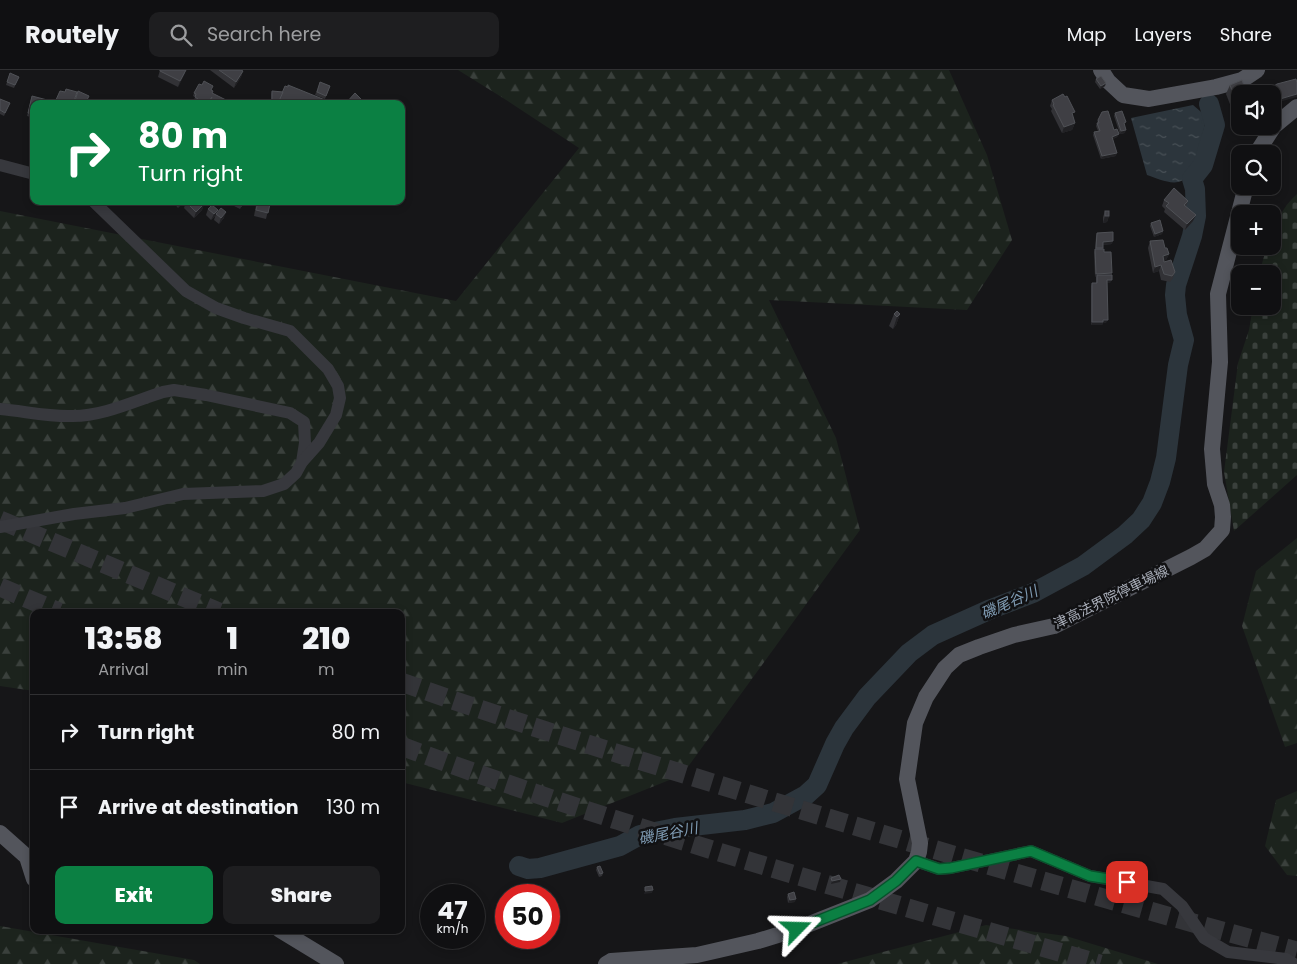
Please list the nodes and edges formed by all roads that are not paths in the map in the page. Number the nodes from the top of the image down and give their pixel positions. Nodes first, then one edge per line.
1 (1101, 70) edge
2 (1257, 70) edge
3 (1297, 107) edge
4 (1262, 145) edge
5 (0, 165) edge
6 (30, 173) edge
7 (1244, 195) edge
8 (96, 205) edge
9 (0, 408) edge
10 (302, 462) junction
11 (0, 527) edge
12 (0, 833) edge
13 (916, 861) junction
14 (30, 864) edge
15 (287, 934) edge
16 (336, 964) edge
17 (606, 964) edge
18 (1294, 964) edge

1 - 2 main road
3 - 4 main road
5 - 6 street
7 - 13 main road, 津高法界院停車場線
8 - 10 street
9 - 10 street
10 - 11 street
12 - 14 main road
13 - 17 main road
13 - 18 street
15 - 16 main road

